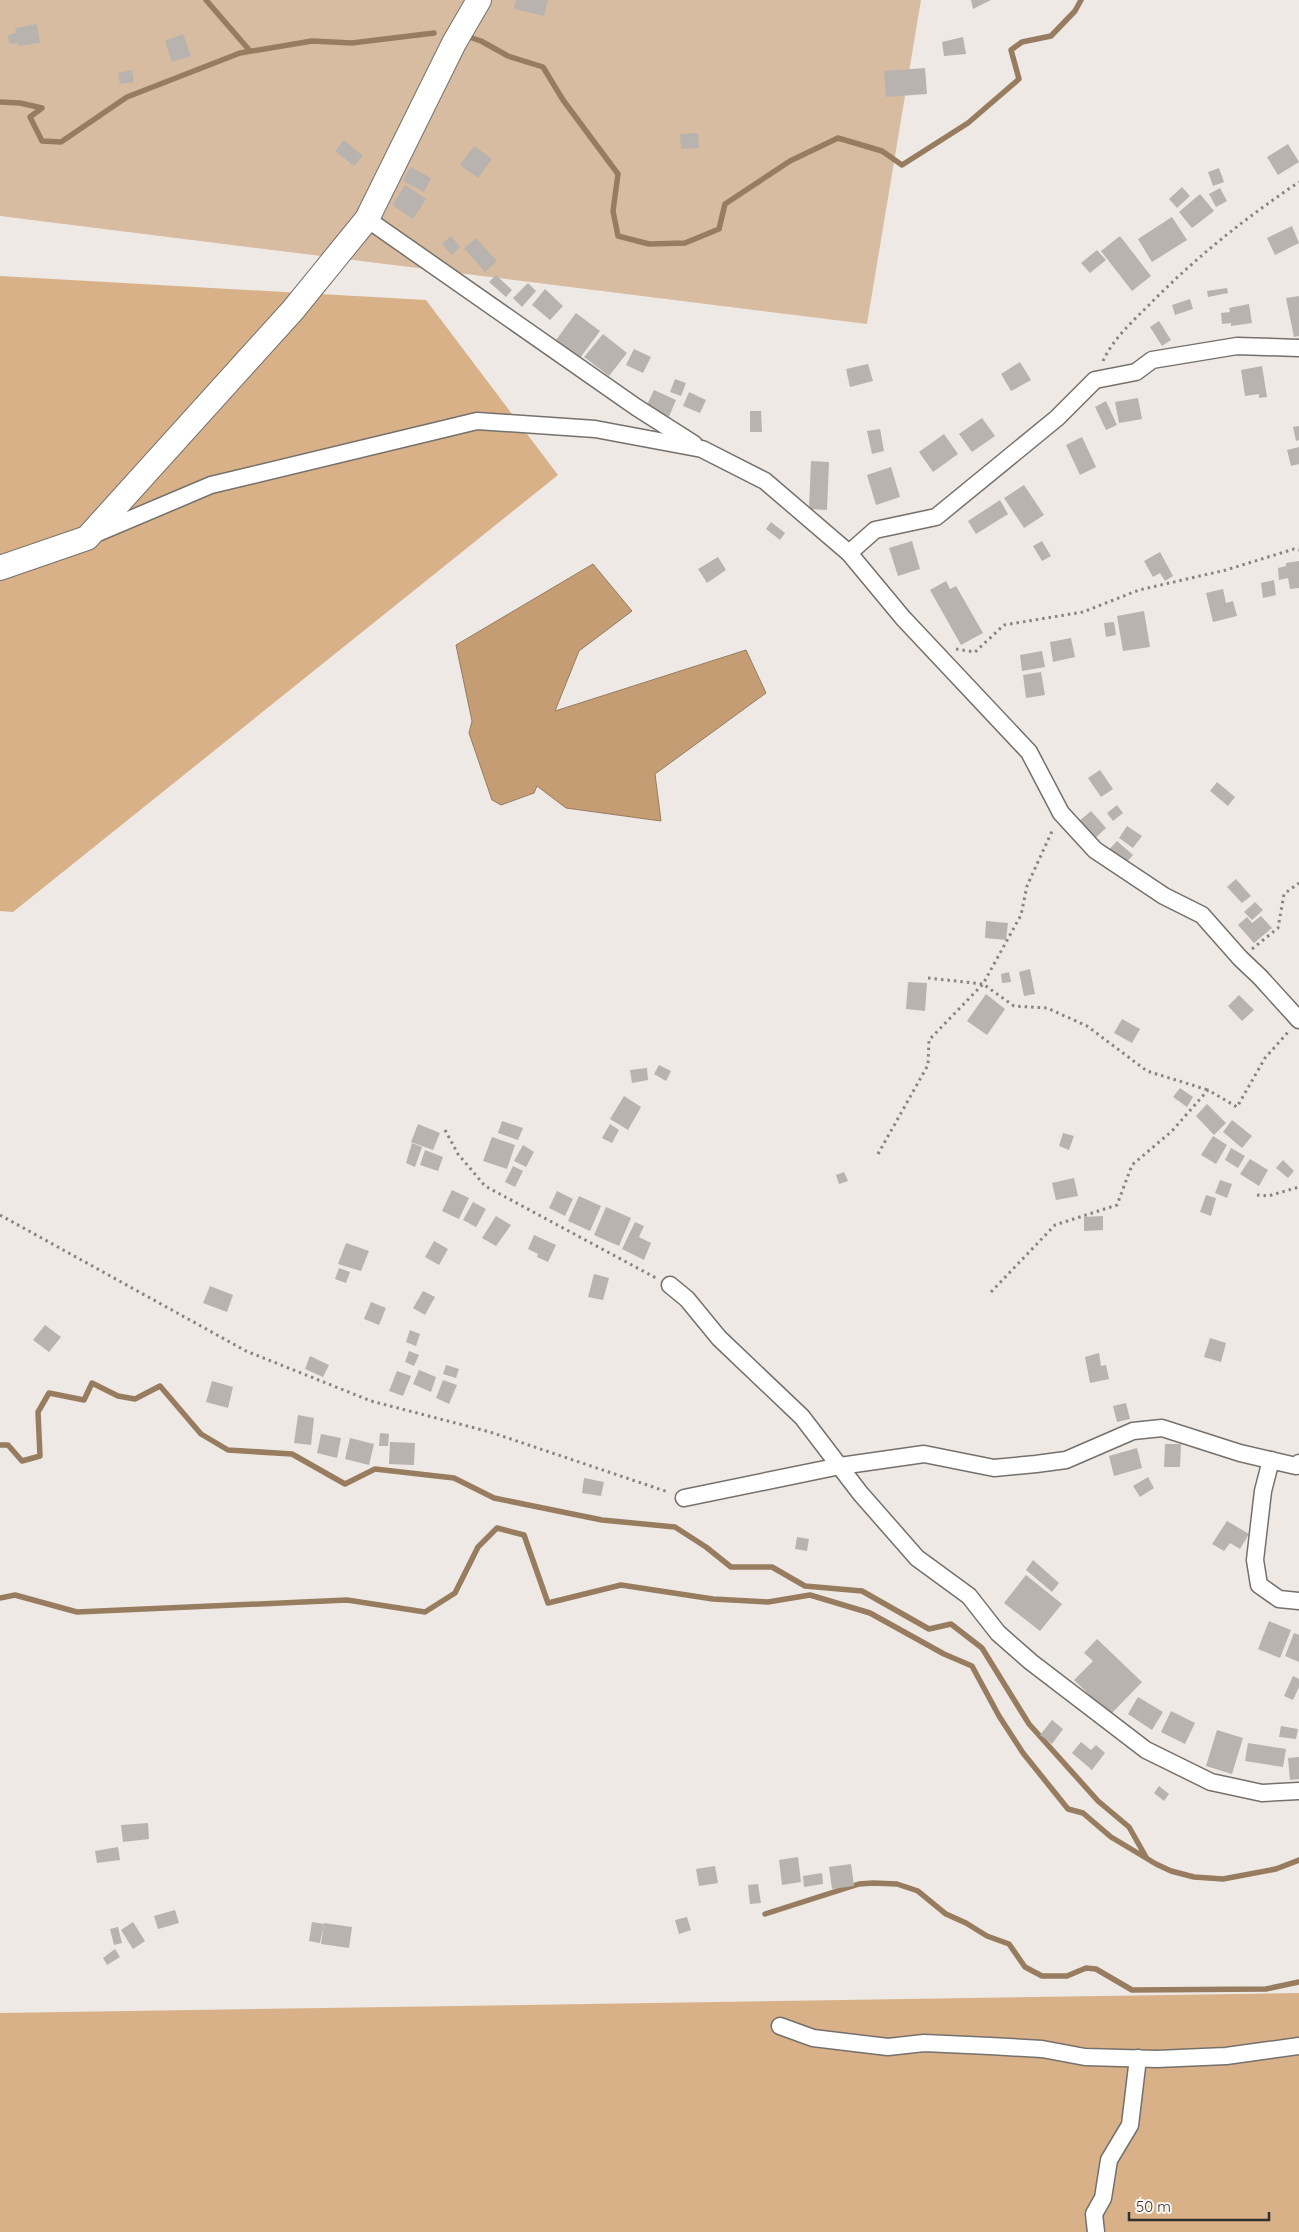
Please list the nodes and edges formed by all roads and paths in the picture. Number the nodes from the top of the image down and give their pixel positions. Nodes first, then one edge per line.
1 (478, 0) edge
2 (1299, 182) edge
3 (366, 218) junction
4 (1299, 348) edge
5 (1095, 380) junction
6 (702, 449) junction
7 (87, 538) junction
8 (1299, 550) edge
9 (849, 553) junction
10 (0, 568) edge
11 (926, 643) junction
12 (1061, 813) junction
13 (1299, 883) edge
14 (1240, 958) junction
15 (928, 978) dead end
16 (983, 984) junction
17 (1299, 1020) edge
18 (1208, 1090) junction
19 (445, 1130) dead end
20 (878, 1154) dead end
21 (1299, 1187) edge
22 (1257, 1195) dead end
23 (0, 1215) edge
24 (670, 1285) joint
25 (991, 1292) dead end
26 (1272, 1460) junction
27 (1299, 1463) edge
28 (840, 1466) junction
29 (684, 1498) joint
30 (1299, 1601) edge
31 (1299, 1791) edge
32 (780, 2026) dead end
33 (1299, 2046) edge
34 (1138, 2058) junction
35 (1096, 2232) edge

1 - 3 street
2 - 5 path
3 - 6 street
3 - 7 street
4 - 5 street
5 - 9 street
6 - 7 street
6 - 9 street
7 - 10 street
8 - 11 path
9 - 11 street
11 - 12 street
12 - 14 street
12 - 16 path
13 - 14 path
14 - 17 street
15 - 16 path
16 - 18 path
16 - 20 path
17 - 18 path
18 - 25 path
19 - 24 path
21 - 22 path
23 - 29 path
24 - 28 street
26 - 27 street
26 - 28 street
26 - 30 street
28 - 29 street
28 - 31 street
32 - 34 street
33 - 34 street
34 - 35 street

